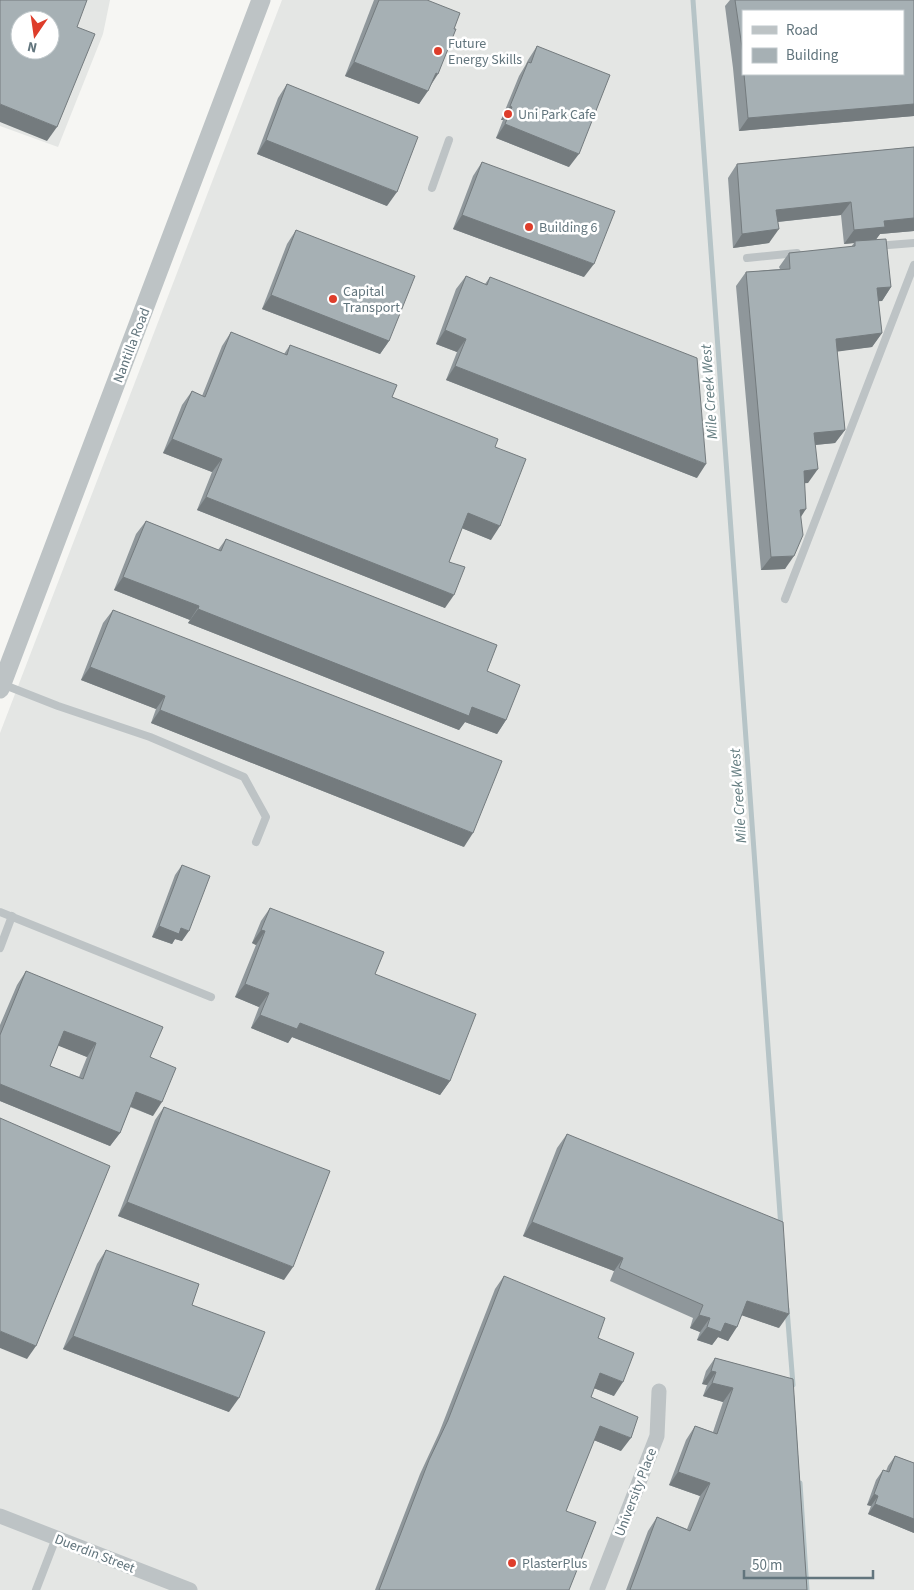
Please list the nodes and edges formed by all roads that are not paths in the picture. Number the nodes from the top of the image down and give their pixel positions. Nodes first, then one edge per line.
1 (261, 0) edge
2 (449, 140) dead end
3 (432, 188) dead end
4 (914, 243) edge
5 (865, 247) edge
6 (806, 252) edge
7 (747, 258) dead end
8 (914, 266) edge
9 (785, 599) dead end
10 (1, 686) edge
11 (256, 842) dead end
12 (0, 912) edge
13 (12, 916) junction
14 (0, 948) edge
15 (211, 997) dead end
16 (659, 1391) dead end
17 (0, 1516) edge
18 (56, 1538) junction
19 (36, 1590) edge
20 (190, 1590) edge
21 (597, 1590) edge

1 - 10 street, Nantilla Road
2 - 3 lane
4 - 5 lane
6 - 7 lane
8 - 9 lane
10 - 11 lane
12 - 13 lane
13 - 14 lane
13 - 15 lane
16 - 21 street, University Place
17 - 18 street, Duerdin Street
18 - 19 lane
18 - 20 street, Duerdin Street

